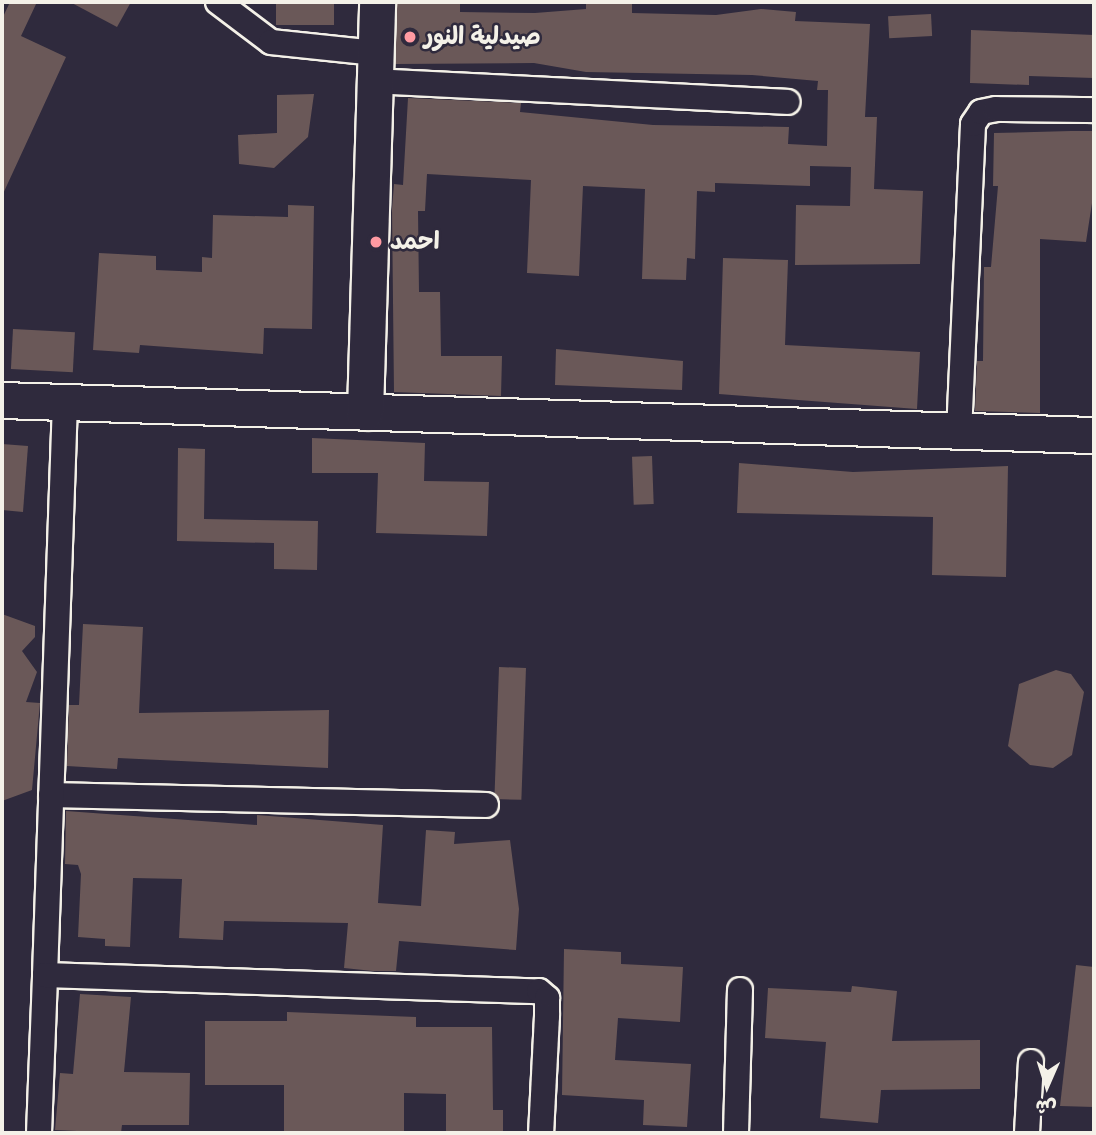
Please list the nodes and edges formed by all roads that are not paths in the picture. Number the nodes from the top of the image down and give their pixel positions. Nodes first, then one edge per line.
1 (218, 2) edge
2 (377, 2) edge
3 (375, 67) junction
4 (787, 102) dead end
5 (1094, 110) edge
6 (2, 400) edge
7 (65, 402) junction
8 (365, 412) junction
9 (959, 433) junction
10 (1094, 435) edge
11 (51, 794) junction
12 (486, 805) dead end
13 (45, 975) junction
14 (740, 990) dead end
15 (1031, 1062) dead end
16 (39, 1133) edge
17 (541, 1133) edge
18 (736, 1133) edge
19 (1027, 1133) edge

1 - 3 street
2 - 3 street
3 - 4 street
3 - 8 street
5 - 9 street
6 - 7 street
7 - 8 street
7 - 11 street
8 - 9 street
9 - 10 street
11 - 12 street
11 - 13 street
13 - 16 street
13 - 17 street
14 - 18 street
15 - 19 street

